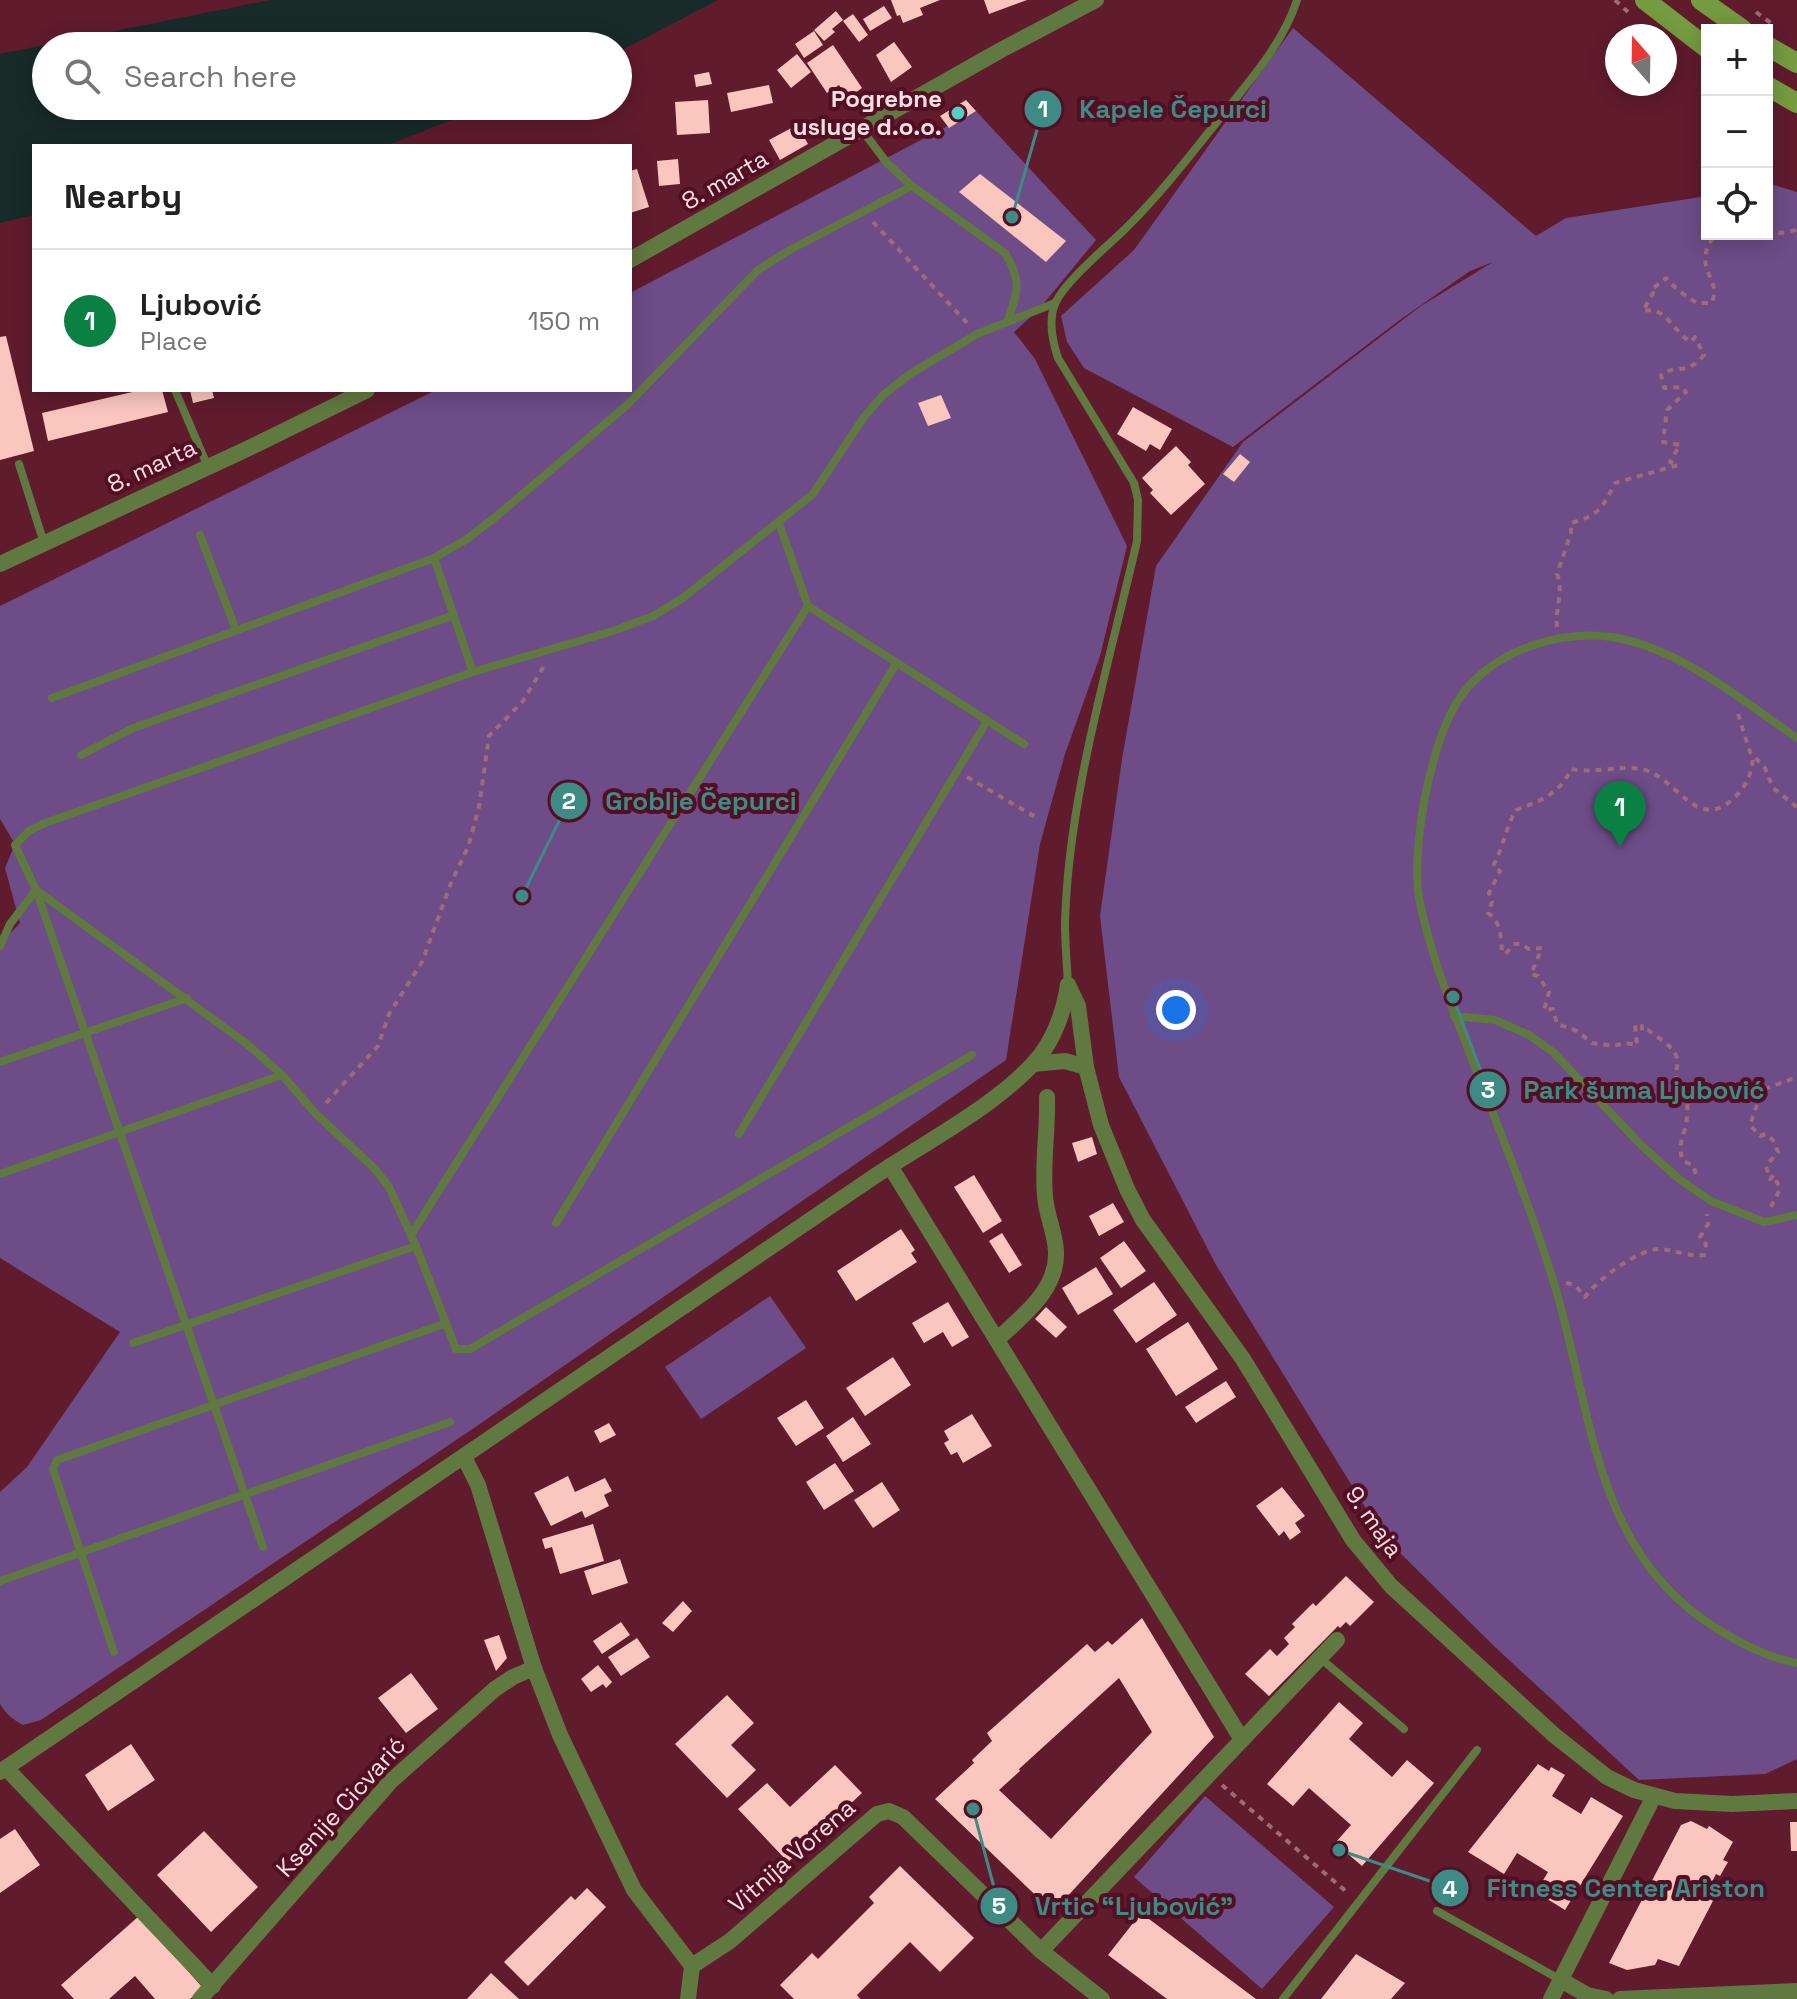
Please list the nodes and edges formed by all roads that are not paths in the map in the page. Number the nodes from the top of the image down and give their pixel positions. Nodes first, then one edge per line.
1 (1096, 0) edge
2 (1297, 0) edge
3 (1645, 0) edge
4 (1701, 0) edge
5 (1735, 24) edge
6 (1701, 43) edge
7 (1773, 49) edge
8 (1797, 63) edge
9 (1773, 89) edge
10 (1797, 103) edge
11 (862, 130) junction
12 (912, 186) junction
13 (632, 259) edge
14 (1055, 303) junction
15 (1008, 320) junction
16 (176, 392) edge
17 (363, 392) edge
18 (19, 464) dead end
19 (208, 467) junction
20 (779, 523) junction
21 (200, 535) dead end
22 (44, 543) junction
23 (434, 558) junction
24 (0, 564) edge
25 (808, 606) junction
26 (454, 615) junction
27 (236, 630) junction
28 (896, 664) junction
29 (473, 672) junction
30 (52, 698) dead end
31 (987, 721) junction
32 (1797, 738) edge
33 (1024, 744) dead end
34 (81, 755) dead end
35 (36, 890) junction
36 (0, 946) edge
37 (1068, 985) junction
38 (187, 998) junction
39 (1454, 1016) junction
40 (84, 1033) junction
41 (972, 1055) dead end
42 (0, 1062) edge
43 (1033, 1064) junction
44 (1086, 1067) junction
45 (282, 1075) junction
46 (1047, 1097) dead end
47 (121, 1133) junction
48 (739, 1134) dead end
49 (890, 1166) junction
50 (0, 1174) edge
51 (1797, 1215) edge
52 (556, 1223) dead end
53 (411, 1235) junction
54 (416, 1246) junction
55 (187, 1324) junction
56 (444, 1324) junction
57 (997, 1340) junction
58 (133, 1343) dead end
59 (214, 1404) junction
60 (450, 1422) dead end
61 (464, 1457) junction
62 (244, 1495) junction
63 (263, 1547) dead end
64 (80, 1553) junction
65 (0, 1581) edge
66 (1337, 1640) dead end
67 (114, 1652) dead end
68 (1320, 1658) junction
69 (1797, 1663) edge
70 (534, 1668) junction
71 (1404, 1729) dead end
72 (1241, 1738) junction
73 (1477, 1750) dead end
74 (3, 1770) edge
75 (1654, 1796) junction
76 (1797, 1801) edge
77 (1437, 1911) dead end
78 (1041, 1951) junction
79 (692, 1966) junction
80 (1561, 1980) junction
81 (1797, 1991) edge
82 (205, 1995) edge
83 (685, 1997) edge
84 (1102, 1999) edge
85 (1283, 1999) edge
86 (1551, 1999) edge
87 (1606, 1999) edge
88 (1620, 1999) edge

1 - 11 street, 8. marta
2 - 14 lane
3 - 6 main road
4 - 5 main road
7 - 8 main road
9 - 10 main road
11 - 12 lane
11 - 13 street, 8. marta
12 - 15 lane
12 - 23 lane
14 - 15 lane
14 - 37 lane
15 - 20 lane
16 - 19 lane
17 - 19 street, 8. marta
18 - 22 lane
19 - 22 street, 8. marta
20 - 25 lane
20 - 29 lane
21 - 27 lane
22 - 24 street, 8. marta
23 - 26 lane
23 - 27 lane
25 - 28 lane
25 - 53 lane
26 - 29 lane
26 - 34 lane
27 - 30 lane
28 - 31 lane
28 - 52 lane
29 - 35 lane
31 - 33 lane
31 - 48 lane
32 - 39 lane
35 - 36 lane
35 - 38 lane
35 - 40 lane
37 - 43 street
37 - 44 street, 9. maja
38 - 40 lane
38 - 45 lane
39 - 51 lane
39 - 69 lane
40 - 42 lane
40 - 47 lane
41 - 56 lane
43 - 44 street
43 - 49 street
44 - 75 street, 9. maja
45 - 47 lane
45 - 53 lane
46 - 57 street
47 - 50 lane
47 - 55 lane
49 - 57 street
49 - 61 street
53 - 54 lane
54 - 55 lane
54 - 56 lane
55 - 58 lane
55 - 59 lane
56 - 59 lane
57 - 72 street
59 - 62 lane
59 - 64 lane
60 - 62 lane
61 - 70 street
61 - 74 street
62 - 63 lane
62 - 64 lane
64 - 65 lane
64 - 67 lane
66 - 68 street
68 - 71 lane
68 - 72 street
70 - 79 street
70 - 82 street, Ksenije Cicvarić
72 - 78 street
73 - 85 lane
74 - 82 street
75 - 76 street, 9. maja
75 - 80 street
77 - 80 lane
78 - 79 street, Vitnija Vorena
78 - 84 street, Vitnija Vorena
79 - 83 street
80 - 86 street
80 - 87 street
81 - 88 street

